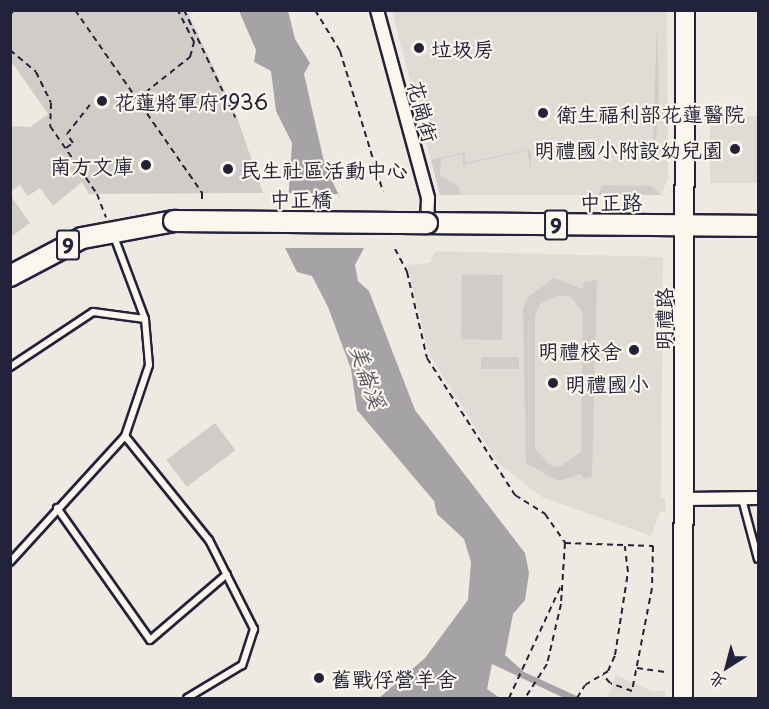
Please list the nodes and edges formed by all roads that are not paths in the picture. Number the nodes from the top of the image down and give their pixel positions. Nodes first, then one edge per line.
1 (377, 10) edge
2 (685, 10) edge
3 (427, 223) junction
4 (685, 224) junction
5 (759, 226) edge
6 (111, 231) junction
7 (10, 276) edge
8 (145, 319) junction
9 (10, 367) edge
10 (126, 436) junction
11 (742, 498) junction
12 (759, 498) edge
13 (686, 499) junction
14 (57, 508) junction
15 (759, 559) edge
16 (10, 562) edge
17 (226, 574) junction
18 (187, 699) edge
19 (683, 699) edge

1 - 3 street, 花崗街
2 - 4 street, 明禮路
3 - 4 main road, 中正路 / 9
3 - 6 main road, 中正橋 / 9, bridge
4 - 5 main road, 中正路 / 9
4 - 13 street, 明禮路
6 - 7 main road, 9
6 - 8 lane
8 - 9 lane
8 - 10 lane
10 - 14 lane
10 - 17 lane
11 - 12 street
11 - 13 street
11 - 15 lane
13 - 19 street, 明禮路
14 - 16 lane
14 - 17 lane
17 - 18 lane

